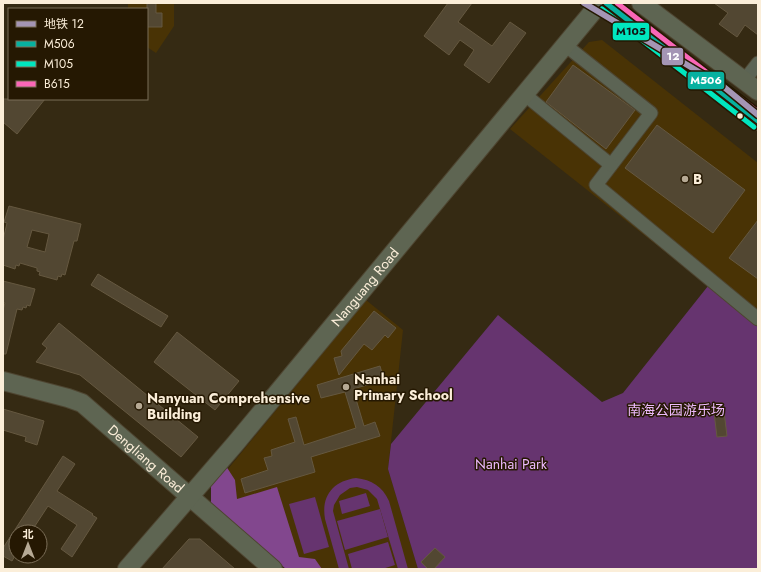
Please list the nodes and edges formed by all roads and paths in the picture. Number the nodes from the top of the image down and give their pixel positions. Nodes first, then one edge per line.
1 (600, 3) edge
2 (606, 3) edge
3 (641, 3) edge
4 (565, 45) junction
5 (758, 63) edge
6 (744, 81) junction
7 (758, 92) edge
8 (524, 94) junction
9 (758, 121) edge
10 (610, 165) junction
11 (758, 319) edge
12 (3, 381) edge
13 (190, 497) junction
14 (127, 569) edge
15 (273, 569) edge

1 - 4 main road, Nanguang Road
2 - 9 main road
3 - 6 main road
4 - 8 main road, Nanguang Road
4 - 10 street
5 - 6 street
6 - 7 main road
8 - 10 street
8 - 13 main road, Nanguang Road
10 - 11 street
12 - 13 main road, Dengliang Road
13 - 14 main road, Nanguang Road
13 - 15 main road, Dengliang Road

